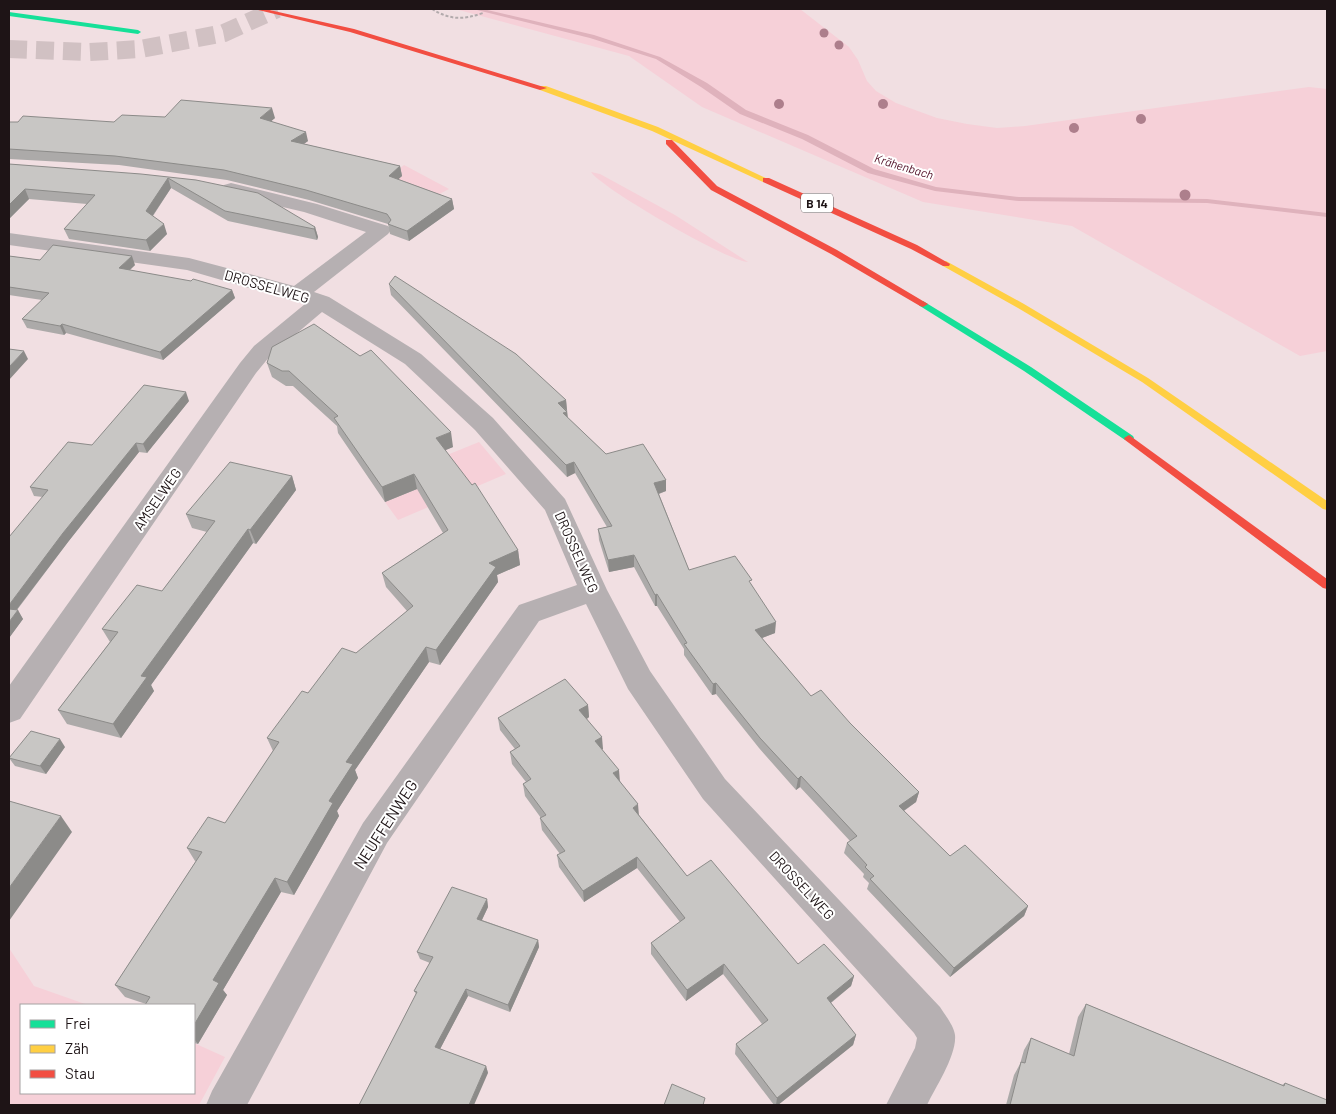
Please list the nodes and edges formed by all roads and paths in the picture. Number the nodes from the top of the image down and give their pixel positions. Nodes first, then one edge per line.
1 (258, 9) edge
2 (432, 9) edge
3 (483, 13) dead end
4 (9, 14) edge
5 (138, 32) dead end
6 (655, 129) junction
7 (217, 187) edge
8 (9, 239) edge
9 (310, 298) junction
10 (1327, 506) edge
11 (1327, 585) edge
12 (593, 590) junction
13 (9, 710) edge
14 (226, 1105) edge
15 (906, 1105) edge

1 - 6 main road, B 14
2 - 3 path
4 - 5 main road
6 - 10 main road, B 14
6 - 11 main road, B 14
7 - 9 street, AMSELWEG
8 - 9 street, DROSSELWEG
9 - 12 street, DROSSELWEG
9 - 13 street, AMSELWEG
12 - 14 street, NEUFFENWEG
12 - 15 street, DROSSELWEG

